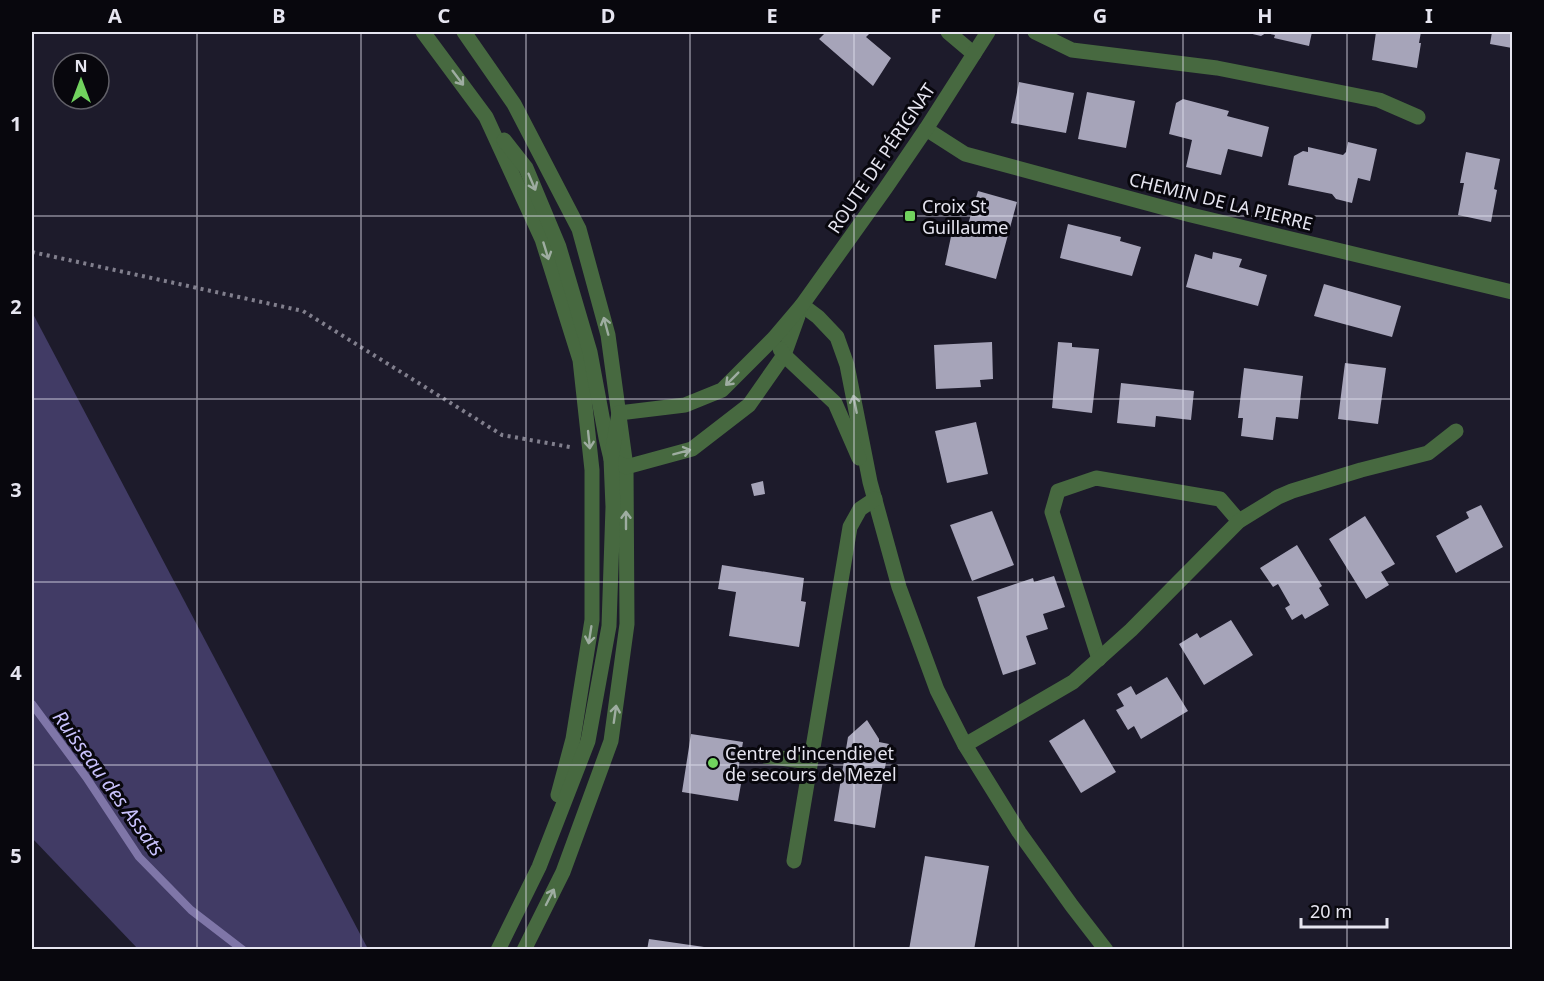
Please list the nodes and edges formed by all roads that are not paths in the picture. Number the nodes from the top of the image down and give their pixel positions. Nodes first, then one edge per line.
1 (423, 32) edge
2 (464, 32) edge
3 (948, 32) edge
4 (988, 32) edge
5 (1035, 32) edge
6 (974, 54) junction
7 (486, 117) junction
8 (1418, 117) dead end
9 (926, 129) junction
10 (1512, 292) edge
11 (802, 305) junction
12 (774, 338) junction
13 (784, 355) junction
14 (619, 413) junction
15 (1456, 430) dead end
16 (611, 459) junction
17 (626, 467) junction
18 (870, 482) junction
19 (875, 499) junction
20 (1239, 520) junction
21 (1099, 659) junction
22 (965, 745) junction
23 (765, 756) dead end
24 (810, 762) junction
25 (794, 861) dead end
26 (539, 867) junction
27 (498, 950) edge
28 (524, 950) edge
29 (1106, 950) edge

1 -> 7 street
14 -> 2 street
3 - 6 street
4 - 6 street, ROUTE DE PÉRIGNAT
5 - 8 street
6 - 9 street, ROUTE DE PÉRIGNAT
7 -> 16 street
7 -> 26 street
9 - 10 street, CHEMIN DE LA PIERRE
9 - 11 street, ROUTE DE PÉRIGNAT
11 - 12 street
11 - 13 street
18 -> 11 street
12 - 13 street
12 -> 14 street
17 -> 13 street
13 - 18 street
14 - 16 street
14 - 17 street
15 - 20 street
16 - 17 street
16 - 26 street
28 -> 17 street
18 - 19 street
19 - 22 street
19 - 24 street
20 - 21 street
20 - 21 street
21 - 22 street
22 - 29 street
23 - 24 street
24 - 25 street
26 - 27 street

